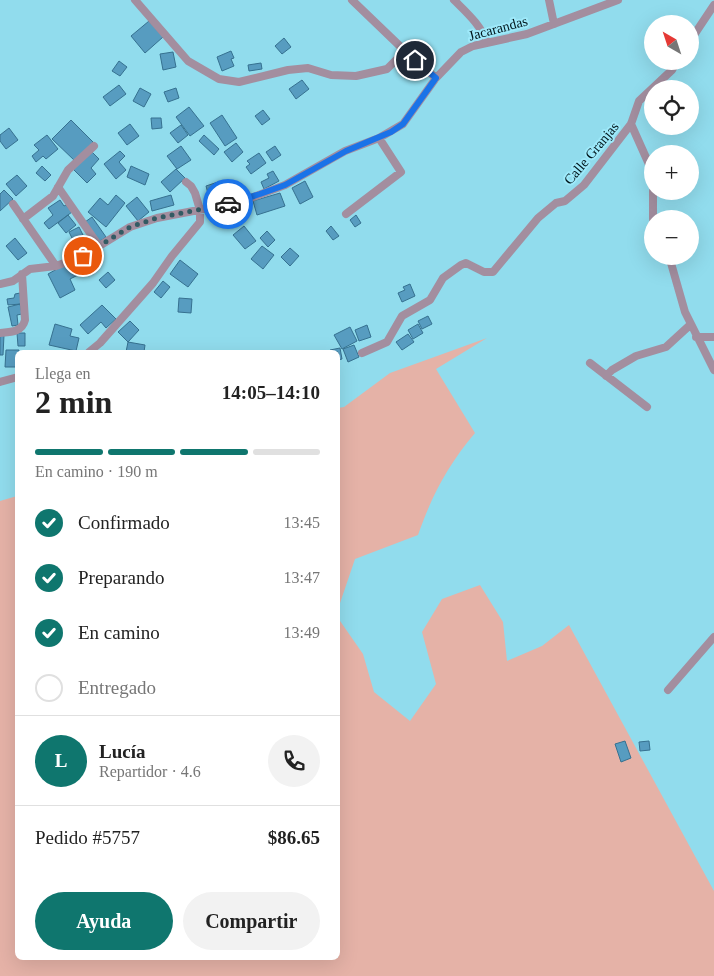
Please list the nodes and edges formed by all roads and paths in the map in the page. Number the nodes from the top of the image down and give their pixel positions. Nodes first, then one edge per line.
1 (135, 0) edge
2 (352, 0) edge
3 (454, 0) edge
4 (549, 0) edge
5 (618, 0) edge
6 (714, 5) edge
7 (554, 24) junction
8 (699, 28) edge
9 (487, 43) junction
10 (404, 51) junction
11 (672, 70) edge
12 (436, 78) junction
13 (631, 124) junction
14 (379, 138) junction
15 (94, 146) dead end
16 (644, 153) edge
17 (186, 182) dead end
18 (58, 187) junction
19 (13, 204) dead end
20 (200, 210) junction
21 (346, 214) dead end
22 (23, 219) junction
23 (99, 246) junction
24 (672, 265) edge
25 (56, 266) junction
26 (22, 274) junction
27 (0, 284) edge
28 (690, 325) junction
29 (0, 333) edge
30 (696, 337) junction
31 (714, 337) edge
32 (91, 350) edge
33 (362, 353) dead end
34 (590, 363) dead end
35 (714, 370) edge
36 (606, 376) junction
37 (15, 378) edge
38 (0, 382) edge
39 (646, 407) dead end
40 (714, 637) edge
41 (668, 690) dead end

1 - 10 street
2 - 10 street
3 - 9 street
4 - 7 street
5 - 7 street, Jacarandas
6 - 8 street
7 - 9 street, Jacarandas
9 - 12 street, Jacarandas
10 - 12 street
11 - 13 street, Calle Granjas
12 - 14 street, Jacarandas
13 - 16 street
13 - 33 street, Calle Granjas
14 - 20 street, Jacarandas
14 - 21 street
15 - 18 street
17 - 20 street
18 - 22 street
18 - 23 street
19 - 22 street
20 - 23 street, Jacarandas
20 - 32 street
22 - 25 street
23 - 25 street, Jacarandas
24 - 28 street
25 - 26 street, Jacarandas
26 - 27 street, Jacarandas
26 - 29 street
28 - 30 street
28 - 36 street
30 - 31 street
30 - 35 street
34 - 36 street
36 - 39 street
37 - 38 street
40 - 41 street

